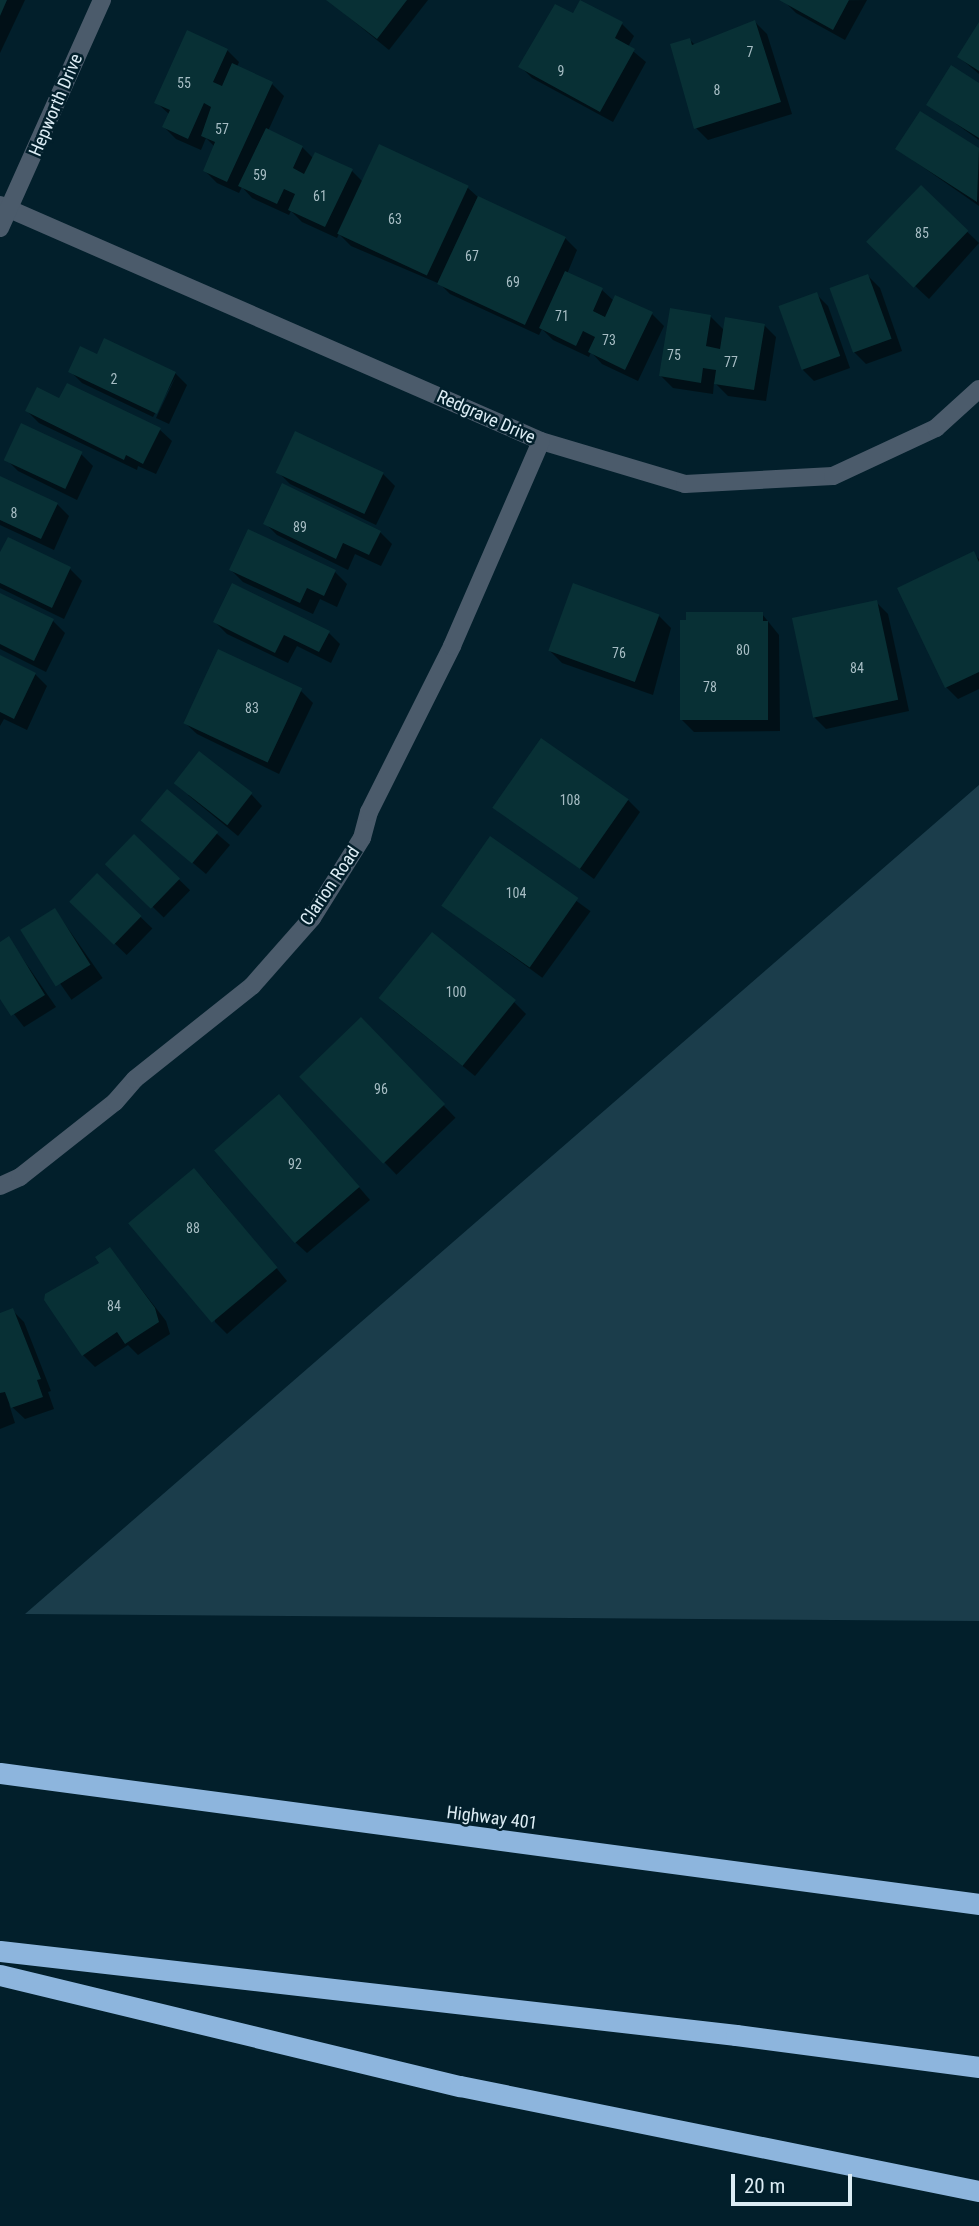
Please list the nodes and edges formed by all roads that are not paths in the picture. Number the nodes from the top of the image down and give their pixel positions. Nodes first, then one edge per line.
1 (102, 0) edge
2 (5, 207) edge
3 (0, 228) edge
4 (979, 389) edge
5 (541, 441) junction
6 (0, 1186) edge
7 (0, 1773) edge
8 (979, 1904) edge
9 (0, 1951) edge
10 (0, 1975) edge
11 (979, 2067) edge
12 (979, 2191) edge

1 - 2 street, Hepworth Drive
2 - 3 street, Hepworth Drive
2 - 5 street, Redgrave Drive
4 - 5 street, Redgrave Drive
5 - 6 street, Clarion Road
7 - 8 highway, Highway 401
9 - 11 highway
10 - 12 highway

